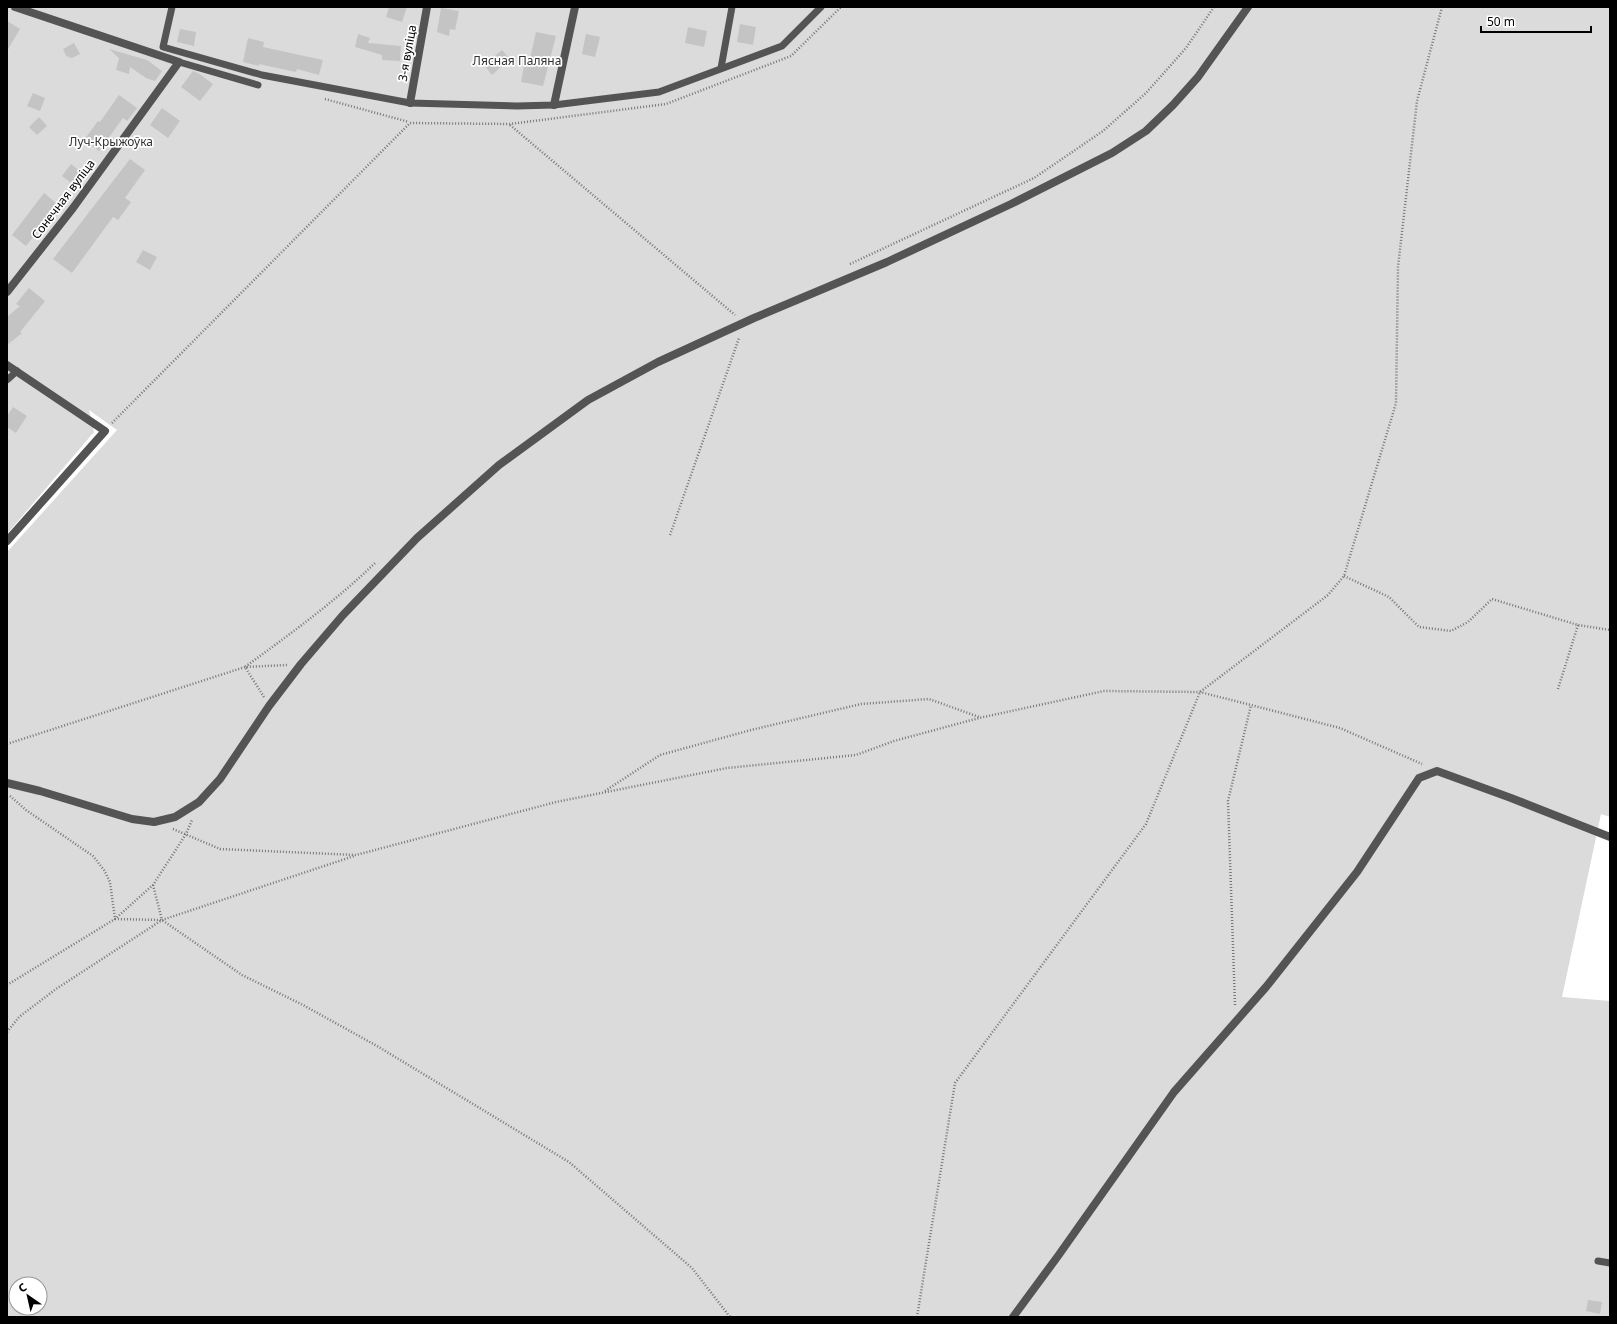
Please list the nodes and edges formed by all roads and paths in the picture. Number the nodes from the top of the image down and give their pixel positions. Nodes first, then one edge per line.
1 (15, 7) edge
2 (172, 7) edge
3 (427, 7) edge
4 (575, 7) edge
5 (732, 7) edge
6 (821, 7) edge
7 (1214, 7) edge
8 (1248, 7) edge
9 (1442, 7) edge
10 (179, 62) junction
11 (721, 68) junction
12 (258, 85) dead end
13 (320, 98) dead end
14 (410, 103) junction
15 (554, 105) junction
16 (410, 123) junction
17 (843, 267) dead end
18 (7, 292) edge
19 (737, 317) dead end
20 (744, 323) junction
21 (7, 365) edge
22 (17, 372) junction
23 (7, 380) edge
24 (105, 430) junction
25 (670, 535) dead end
26 (7, 540) edge
27 (1344, 576) junction
28 (1578, 625) junction
29 (1610, 630) edge
30 (301, 664) junction
31 (1558, 689) dead end
32 (1200, 692) junction
33 (1251, 706) junction
34 (980, 718) junction
35 (7, 744) edge
36 (1436, 771) junction
37 (7, 783) edge
38 (602, 793) junction
39 (7, 794) edge
40 (154, 822) junction
41 (186, 834) junction
42 (1610, 837) edge
43 (356, 856) junction
44 (153, 885) junction
45 (115, 919) junction
46 (162, 920) junction
47 (7, 984) edge
48 (1236, 1022) junction
49 (7, 1032) edge
50 (1598, 1261) dead end
51 (1610, 1263) edge
52 (730, 1317) edge
53 (917, 1317) edge
54 (1013, 1317) edge

1 - 10 street
2 - 14 lane
3 - 14 street, 3-я вуліца
4 - 15 street
5 - 11 lane
6 - 11 lane
7 - 17 path
8 - 20 street
9 - 27 path
10 - 12 lane
10 - 18 street, Сонечная вуліца
11 - 15 lane
13 - 16 path
14 - 15 lane
16 - 19 path
16 - 24 path
20 - 25 path
20 - 30 street
21 - 22 street
22 - 23 lane
22 - 24 street
24 - 26 street
27 - 28 path
27 - 32 path
28 - 29 path
28 - 31 path
30 - 35 path
30 - 40 street
32 - 33 path
32 - 34 path
32 - 53 path
33 - 36 path
33 - 48 path
34 - 38 path
34 - 38 path
36 - 42 street
36 - 48 street
37 - 40 street
38 - 43 path
39 - 45 path
40 - 41 path
41 - 43 path
41 - 44 path
43 - 46 path
44 - 45 path
44 - 46 path
45 - 46 path
45 - 47 path
46 - 49 path
46 - 52 path
48 - 54 street
50 - 51 lane

